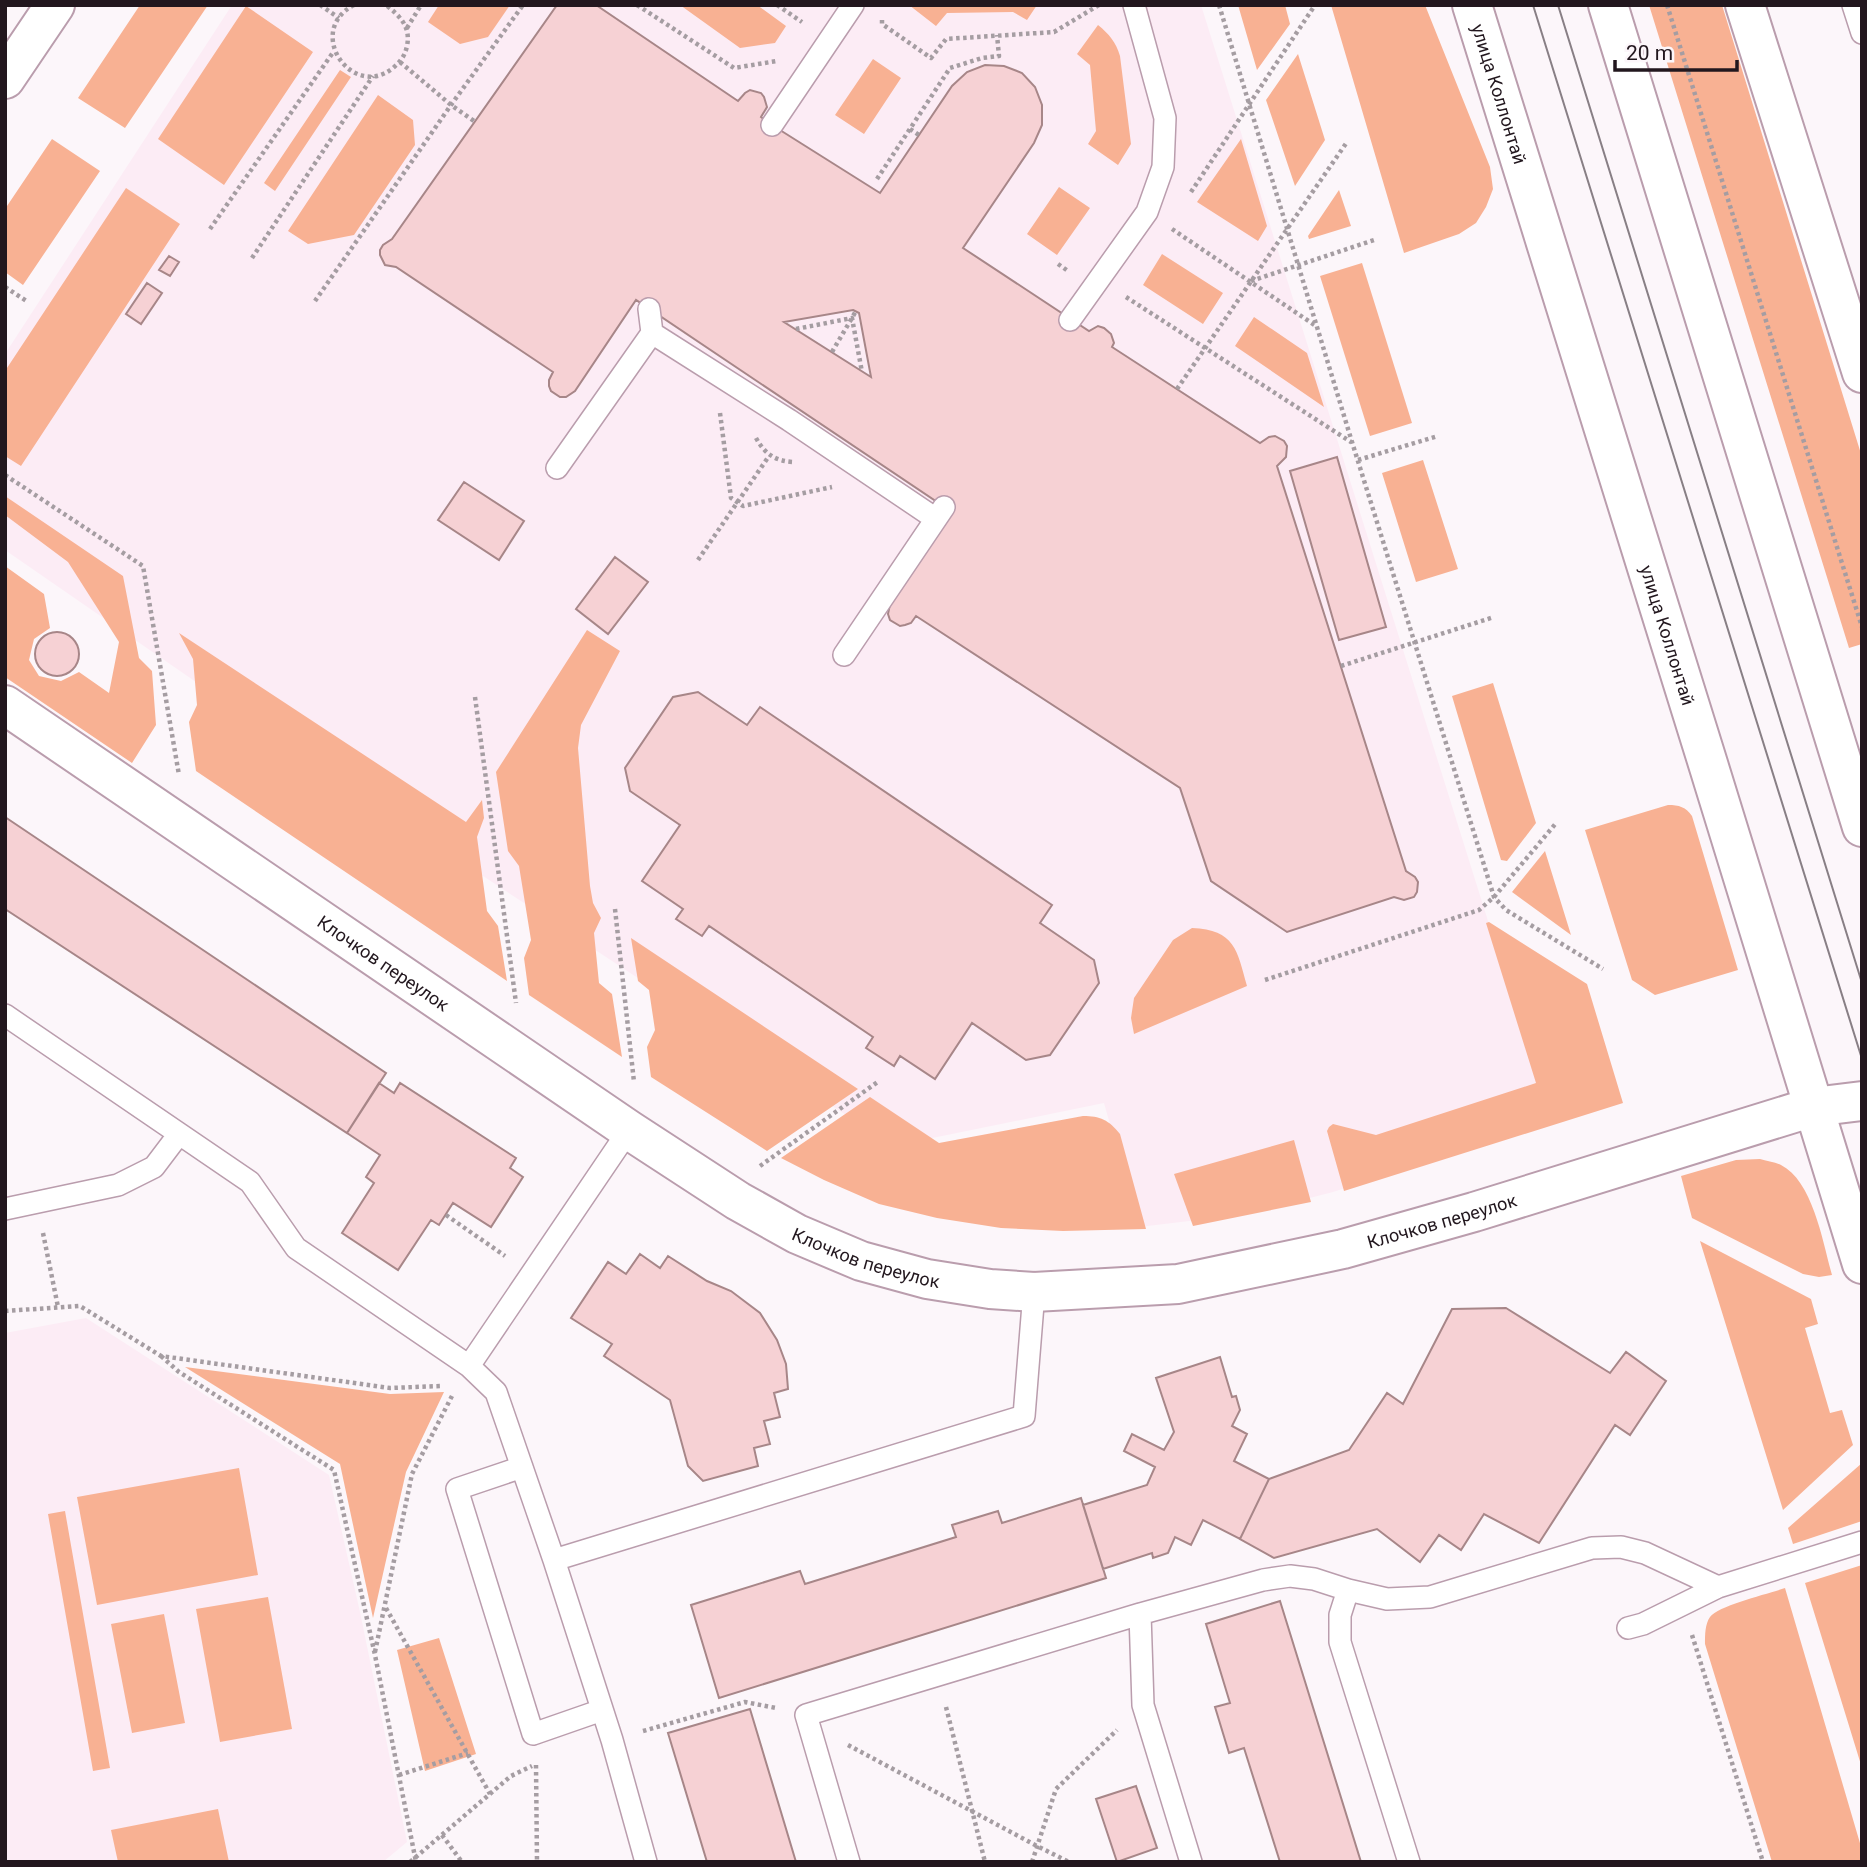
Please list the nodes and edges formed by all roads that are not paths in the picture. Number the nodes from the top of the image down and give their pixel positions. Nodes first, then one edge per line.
1 (55, 5) edge
2 (853, 5) edge
3 (1134, 5) edge
4 (1472, 5) edge
5 (1608, 5) edge
6 (1745, 5) edge
7 (1853, 5) edge
8 (1862, 33) edge
9 (5, 79) edge
10 (772, 125) dead end
11 (649, 309) dead end
12 (1070, 320) dead end
13 (652, 332) junction
14 (1862, 373) edge
15 (557, 468) dead end
16 (844, 655) dead end
17 (5, 705) edge
18 (1862, 827) edge
19 (5, 1015) edge
20 (1862, 1101) edge
21 (1814, 1107) junction
22 (629, 1130) junction
23 (179, 1134) junction
24 (5, 1209) edge
25 (1862, 1264) edge
26 (1034, 1292) junction
27 (468, 1366) junction
28 (522, 1467) junction
29 (1862, 1542) edge
30 (554, 1560) junction
31 (1718, 1587) junction
32 (1348, 1590) junction
33 (1140, 1614) junction
34 (1628, 1628) dead end
35 (602, 1710) junction
36 (646, 1862) edge
37 (849, 1862) edge
38 (1191, 1862) edge
39 (1409, 1862) edge

1 - 9 street
2 - 10 lane
3 - 12 lane
4 - 21 street, улица Коллонтай
5 - 18 street
6 - 14 street
7 - 8 lane
11 - 13 lane
13 - 15 lane
13 - 16 lane
17 - 22 street, Клочков переулок
19 - 23 lane
20 - 21 street, Клочков переулок
21 - 25 street, улица Коллонтай
21 - 26 street, Клочков переулок
22 - 26 street, Клочков переулок
22 - 27 lane
23 - 24 lane
23 - 27 lane
26 - 30 lane
27 - 28 lane
28 - 30 lane
28 - 35 lane
29 - 31 lane
30 - 35 lane
31 - 32 lane
31 - 34 lane
32 - 33 lane
32 - 39 lane
33 - 37 lane
33 - 38 lane
35 - 36 lane

